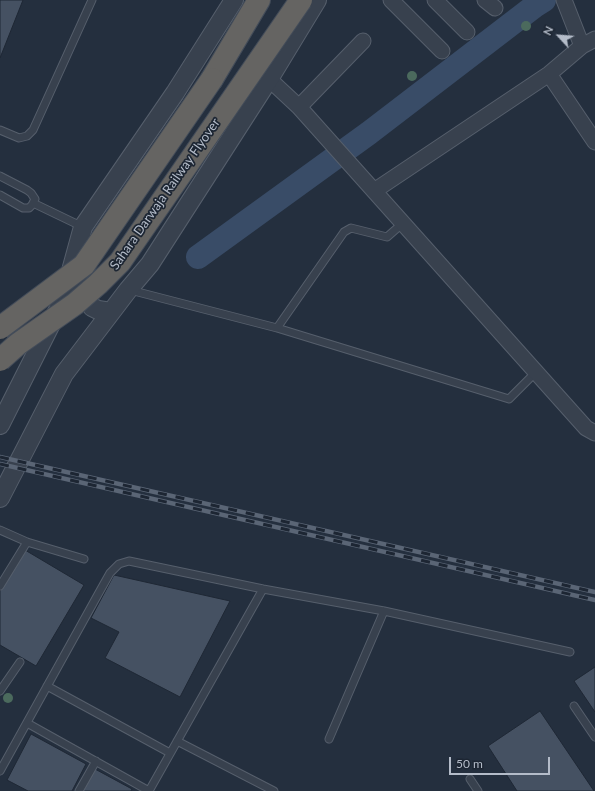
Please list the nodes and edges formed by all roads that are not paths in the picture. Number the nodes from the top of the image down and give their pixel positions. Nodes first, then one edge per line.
1 (92, 0) edge
2 (234, 0) edge
3 (259, 0) edge
4 (300, 0) edge
5 (317, 0) edge
6 (391, 0) edge
7 (434, 0) edge
8 (565, 2) edge
9 (467, 32) dead end
10 (363, 41) dead end
11 (589, 42) edge
12 (442, 51) dead end
13 (549, 74) junction
14 (269, 79) junction
15 (299, 107) junction
16 (0, 130) edge
17 (595, 142) edge
18 (0, 176) edge
19 (374, 191) junction
20 (0, 195) edge
21 (33, 203) junction
22 (403, 224) junction
23 (83, 226) junction
24 (72, 268) junction
25 (128, 290) junction
26 (111, 312) junction
27 (0, 328) edge
28 (277, 328) junction
29 (0, 360) edge
30 (536, 372) junction
31 (0, 425) edge
32 (595, 433) edge
33 (0, 498) edge
34 (0, 530) edge
35 (26, 542) junction
36 (84, 559) dead end
37 (0, 586) edge
38 (263, 589) junction
39 (384, 611) junction
40 (570, 652) dead end
41 (20, 662) dead end
42 (47, 686) junction
43 (0, 691) edge
44 (574, 706) dead end
45 (27, 723) junction
46 (595, 738) edge
47 (329, 739) dead end
48 (177, 741) junction
49 (170, 753) junction
50 (96, 761) junction
51 (0, 771) edge
52 (470, 779) dead end
53 (79, 791) edge
54 (149, 791) edge
55 (274, 791) edge
56 (478, 791) edge

1 - 16 lane
2 - 23 street
3 - 27 highway, Sahara Darwaja Railway Flyover, bridge
4 - 29 highway, Sahara Darwaja Railway Flyover, bridge
5 - 14 street
6 - 12 street
7 - 9 street
8 - 11 street
10 - 15 street
11 - 13 street
13 - 17 street
13 - 19 street
14 - 15 street
14 - 25 street
15 - 19 street
18 - 21 lane
19 - 22 street
20 - 21 lane
21 - 23 lane
22 - 28 lane
22 - 30 street
23 - 24 street
24 - 26 street
24 - 31 street
25 - 26 street
25 - 28 lane
26 - 33 street
28 - 30 lane
30 - 32 street
34 - 35 lane
35 - 36 lane
35 - 37 lane
38 - 39 lane
38 - 42 lane
38 - 48 lane
39 - 40 lane
39 - 47 lane
41 - 43 lane
42 - 45 lane
42 - 49 lane
44 - 46 lane
45 - 50 lane
45 - 51 lane
48 - 49 lane
48 - 55 lane
49 - 54 lane
50 - 53 lane
50 - 54 lane
52 - 56 lane

